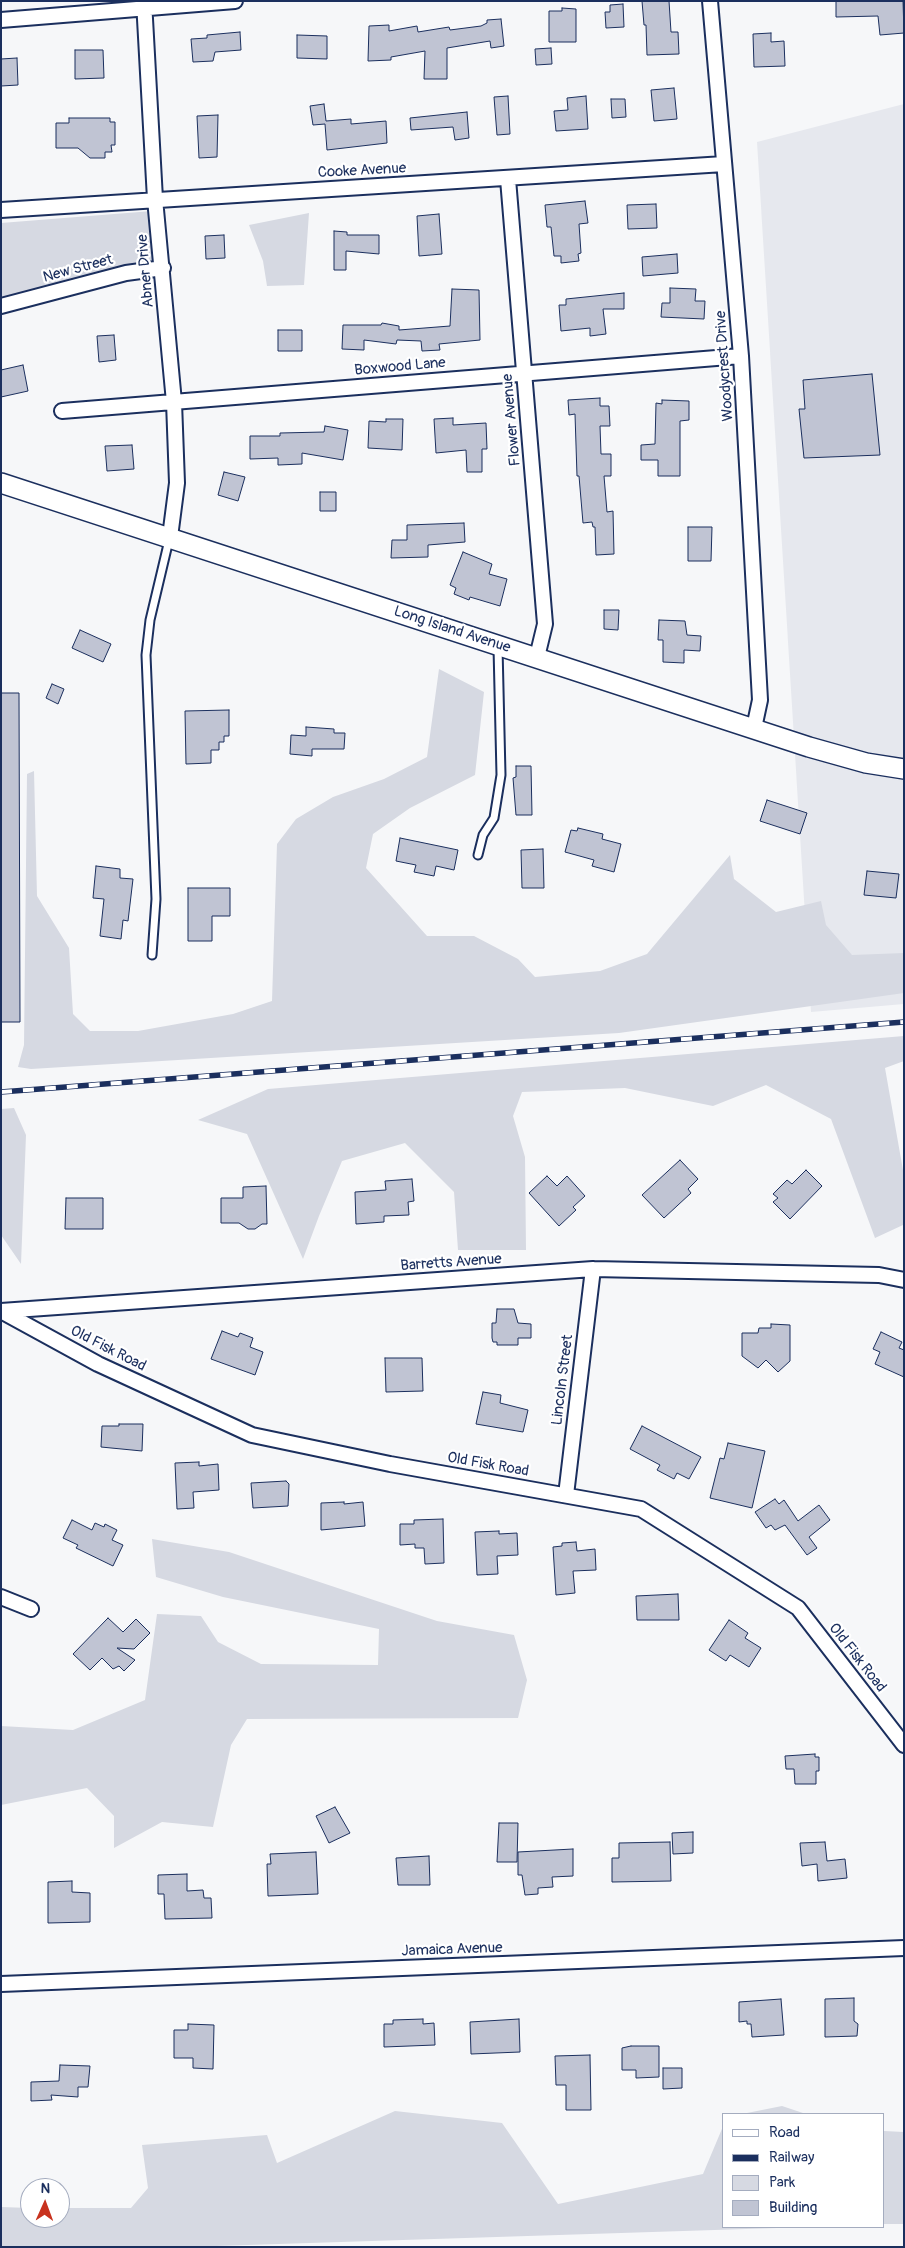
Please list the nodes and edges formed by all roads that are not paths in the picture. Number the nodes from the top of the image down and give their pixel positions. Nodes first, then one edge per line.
1 (235, 1) edge
2 (710, 1) edge
3 (144, 5) edge
4 (1, 20) edge
5 (724, 164) junction
6 (508, 179) junction
7 (156, 199) junction
8 (1, 210) edge
9 (163, 268) junction
10 (1, 306) edge
11 (741, 356) junction
12 (524, 372) junction
13 (174, 402) junction
14 (62, 411) dead end
15 (1, 483) edge
16 (170, 537) junction
17 (498, 645) junction
18 (537, 657) junction
19 (754, 728) junction
20 (904, 769) edge
21 (478, 855) dead end
22 (152, 955) dead end
23 (593, 1269) junction
24 (904, 1280) edge
25 (1, 1311) edge
26 (566, 1495) junction
27 (1, 1597) edge
28 (31, 1609) dead end
29 (904, 1745) edge
30 (904, 1948) edge
31 (1, 1984) edge

1 - 3 street
2 - 5 street, Woodycrest Drive
3 - 4 street
3 - 7 street, Abner Drive
5 - 6 street, Cooke Avenue
5 - 11 street, Woodycrest Drive
6 - 7 street, Cooke Avenue
6 - 12 street, Flower Avenue
7 - 8 street, Cooke Avenue
7 - 9 street, Abner Drive
9 - 10 street, New Street
9 - 13 street, Abner Drive
11 - 12 street, Boxwood Lane
11 - 19 street, Woodycrest Drive
12 - 13 street, Boxwood Lane
12 - 18 street, Flower Avenue
13 - 14 street, Boxwood Lane
13 - 16 street, Abner Drive
15 - 16 street, Long Island Avenue
16 - 17 street, Long Island Avenue
16 - 22 lane
17 - 18 street, Long Island Avenue
17 - 21 lane
18 - 19 street, Long Island Avenue
19 - 20 street, Long Island Avenue
23 - 24 street, Barretts Avenue
23 - 25 street, Barretts Avenue
23 - 26 street, Lincoln Street
25 - 26 street, Old Fisk Road
26 - 29 street, Old Fisk Road
27 - 28 street
30 - 31 street, Jamaica Avenue

